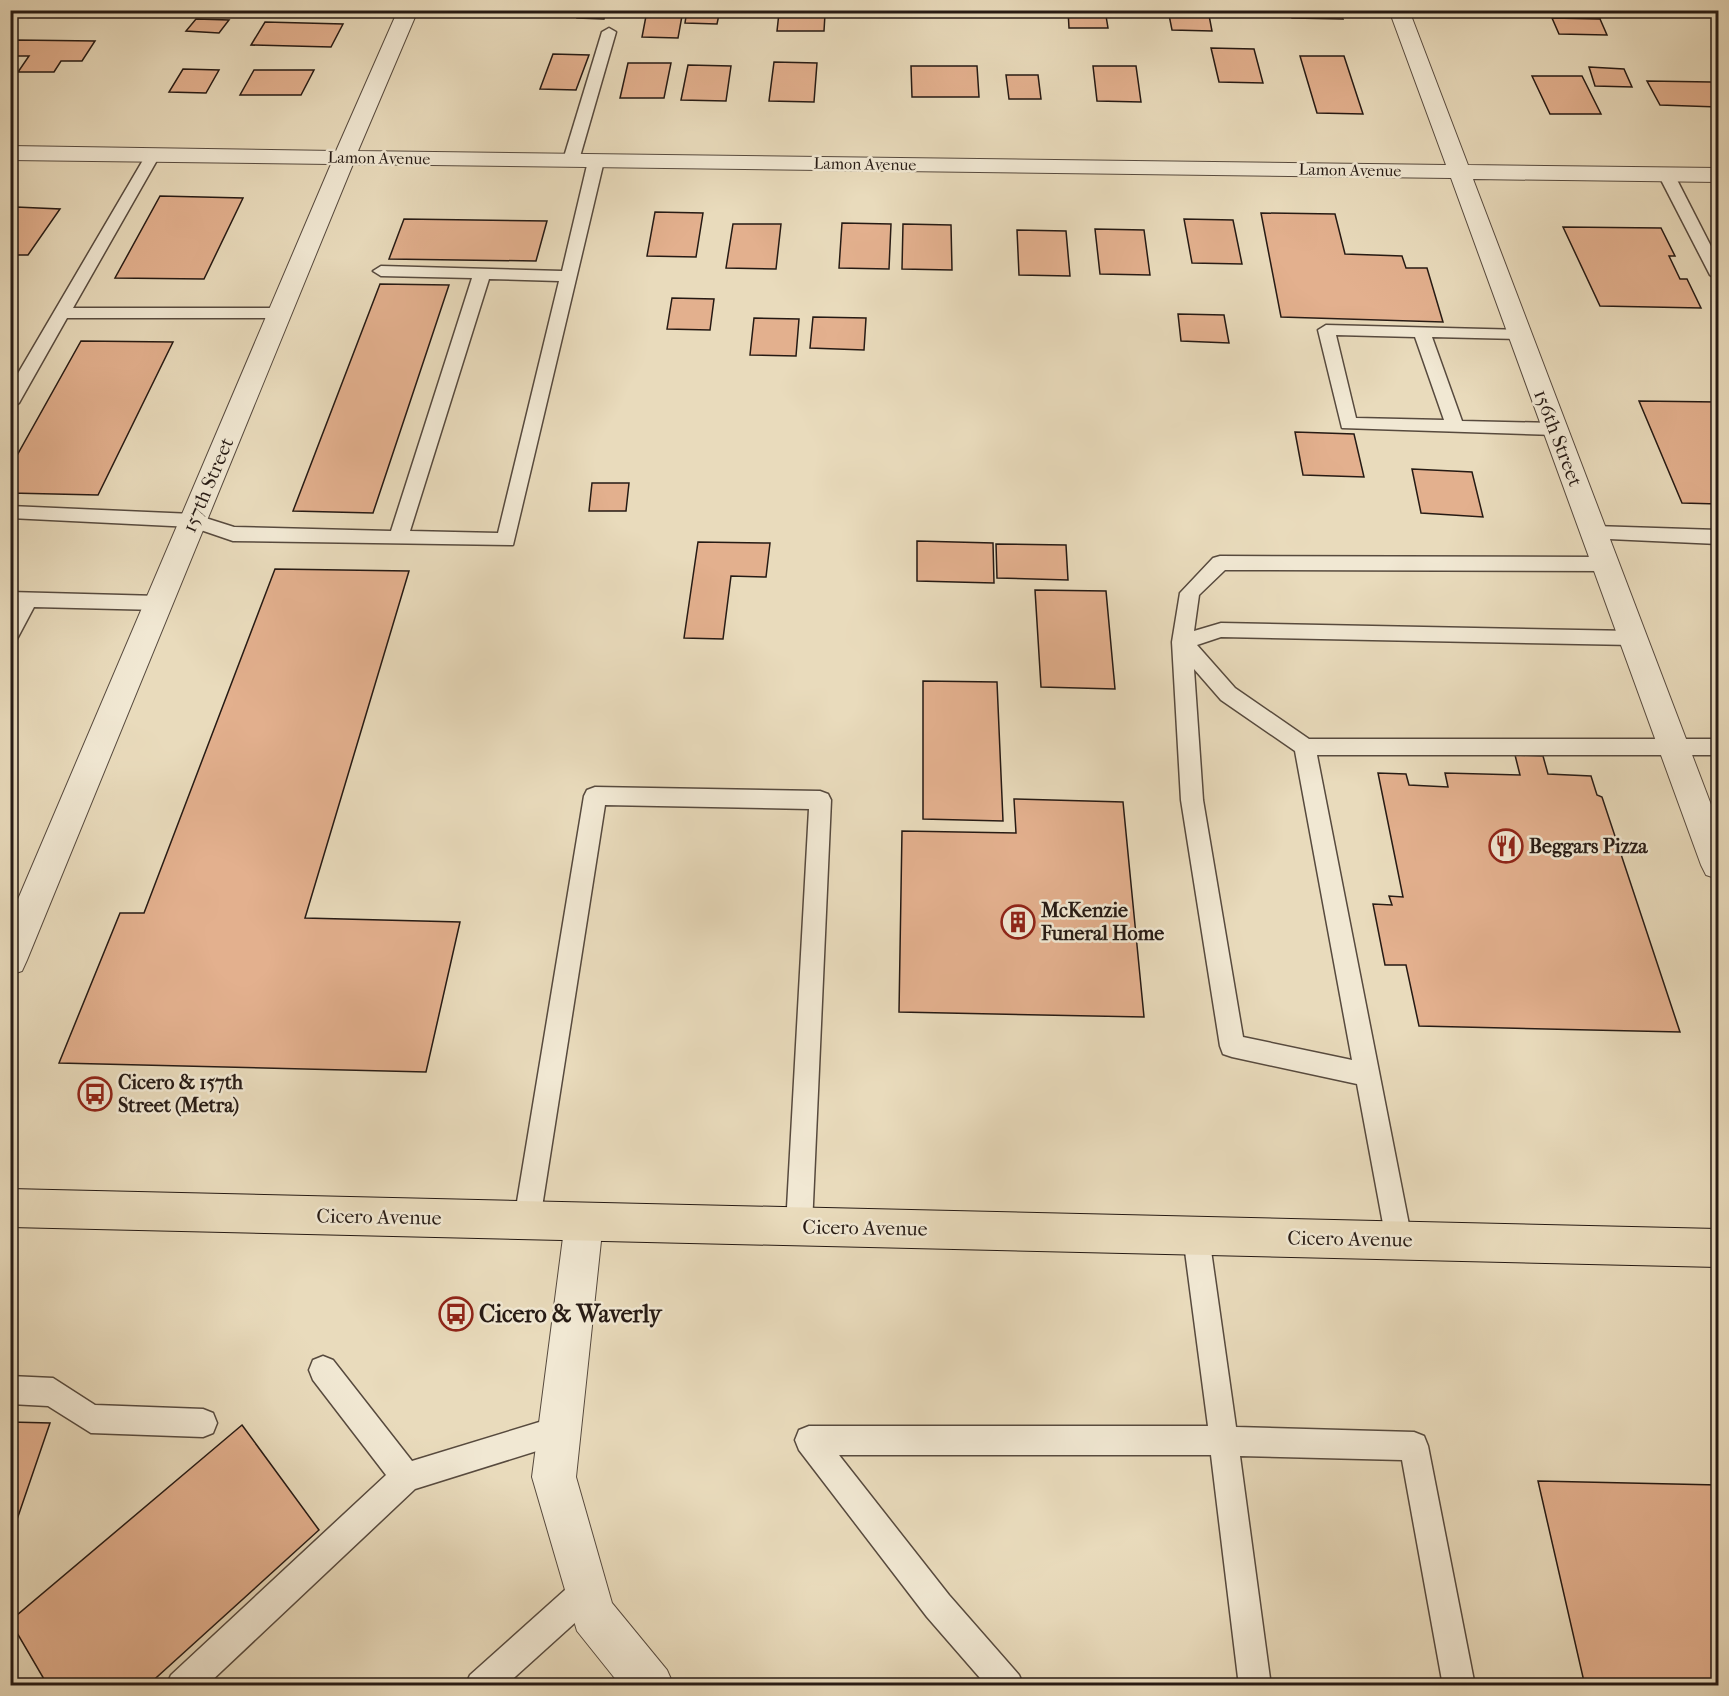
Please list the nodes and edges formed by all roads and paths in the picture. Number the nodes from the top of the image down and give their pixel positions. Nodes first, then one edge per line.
1 (408, 10) edge
2 (1399, 10) edge
3 (609, 32) dead end
4 (10, 153) edge
5 (153, 155) junction
6 (344, 158) junction
7 (571, 160) junction
8 (597, 161) junction
9 (1459, 171) junction
10 (1666, 174) junction
11 (1719, 175) edge
12 (381, 271) dead end
13 (482, 274) junction
14 (1719, 275) edge
15 (569, 276) junction
16 (62, 313) junction
17 (279, 313) junction
18 (1422, 332) junction
19 (1519, 334) junction
20 (10, 403) edge
21 (1455, 427) junction
22 (1555, 429) junction
23 (10, 512) edge
24 (193, 520) junction
25 (1594, 533) junction
26 (1719, 537) edge
27 (398, 538) junction
28 (1605, 564) junction
29 (19, 599) edge
30 (159, 603) junction
31 (10, 634) edge
32 (1633, 638) junction
33 (1182, 642) junction
34 (1673, 746) junction
35 (1305, 747) junction
36 (1719, 747) edge
37 (1717, 859) edge
38 (10, 960) edge
39 (1365, 1074) junction
40 (10, 1208) edge
41 (527, 1220) junction
42 (584, 1222) junction
43 (799, 1226) junction
44 (1196, 1236) junction
45 (1399, 1240) junction
46 (1719, 1248) edge
47 (323, 1370) dead end
48 (10, 1390) edge
49 (203, 1423) dead end
50 (559, 1430) junction
51 (1224, 1441) junction
52 (406, 1477) junction
53 (587, 1591) junction
54 (182, 1686) edge
55 (481, 1686) edge
56 (651, 1686) edge
57 (1008, 1686) edge
58 (1255, 1686) edge
59 (1459, 1686) edge

1 - 6 street, 157th Street
2 - 9 street, 156th Street
3 - 7 lane
4 - 5 street, Lamon Avenue
5 - 6 street, Lamon Avenue
5 - 16 lane
6 - 7 street, Lamon Avenue
6 - 17 street, 157th Street
7 - 8 street, Lamon Avenue
8 - 9 street, Lamon Avenue
8 - 15 lane
9 - 10 street, Lamon Avenue
9 - 19 street, 156th Street
10 - 11 street, Lamon Avenue
10 - 14 lane
12 - 13 lane
13 - 15 lane
13 - 27 lane
15 - 27 lane
16 - 17 lane
16 - 20 lane
17 - 24 street, 157th Street
18 - 19 lane
18 - 21 lane
18 - 21 lane
19 - 22 street, 156th Street
21 - 22 lane
22 - 25 street, 156th Street
23 - 24 lane
24 - 27 lane
24 - 30 street, 157th Street
25 - 26 lane
25 - 28 street, 156th Street
28 - 32 street, 156th Street
28 - 33 lane
29 - 30 lane
29 - 31 lane
30 - 38 street, 157th Street
32 - 33 lane
32 - 34 street, 156th Street
33 - 35 lane
33 - 39 lane
34 - 35 lane
34 - 36 lane
34 - 37 street, 156th Street
35 - 39 lane
39 - 45 lane
40 - 41 main road, Cicero Avenue
41 - 42 main road, Cicero Avenue
41 - 43 lane
42 - 43 main road, Cicero Avenue
42 - 50 street
43 - 44 main road, Cicero Avenue
44 - 45 main road, Cicero Avenue
44 - 51 lane
45 - 46 main road, Cicero Avenue
47 - 52 lane
48 - 49 lane
50 - 52 lane
50 - 53 street
51 - 57 lane
51 - 58 lane
51 - 59 lane
52 - 54 lane
53 - 55 lane
53 - 56 street

